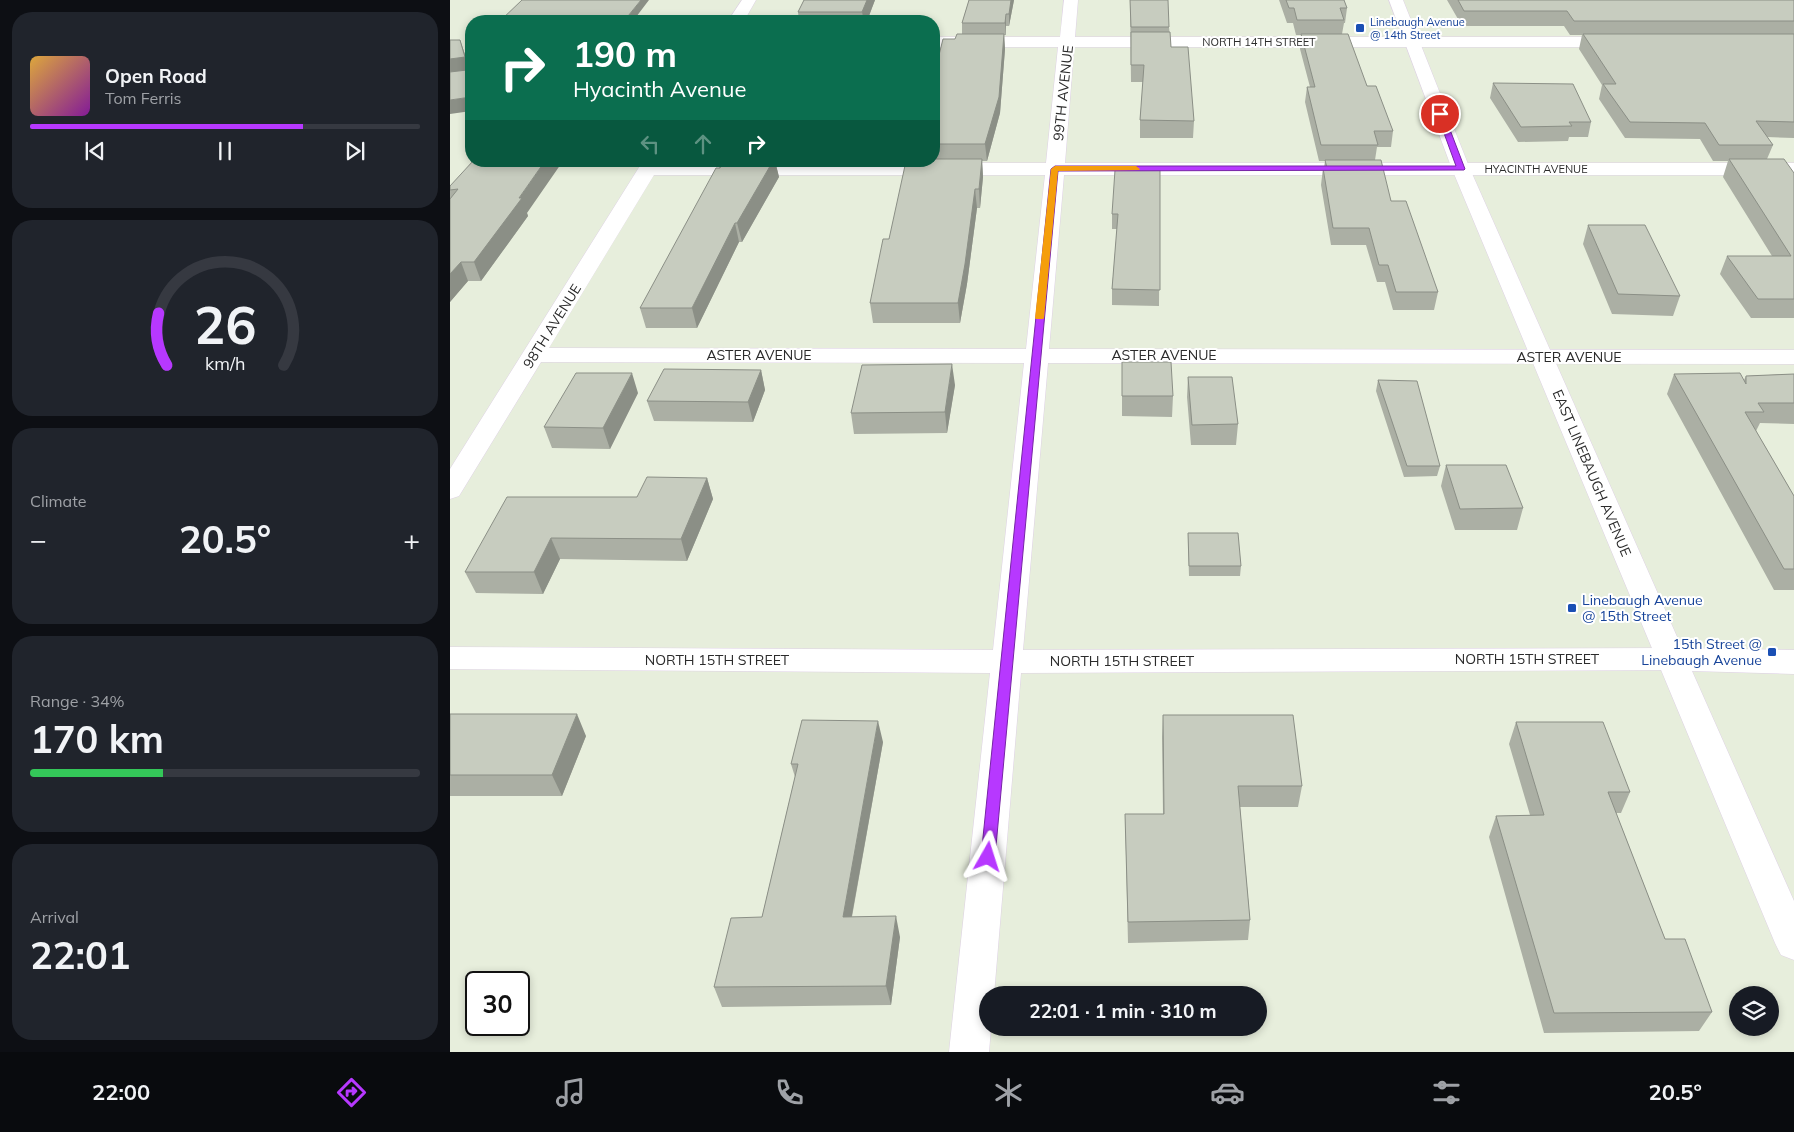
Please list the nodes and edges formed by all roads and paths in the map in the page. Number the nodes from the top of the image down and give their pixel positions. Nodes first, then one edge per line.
1 (749, 0) edge
2 (1071, 0) edge
3 (1396, 0) edge
4 (740, 15) edge
5 (1412, 41) junction
6 (940, 42) edge
7 (1068, 42) junction
8 (1637, 42) edge
9 (650, 167) edge
10 (853, 167) edge
11 (1055, 169) junction
12 (1461, 169) junction
13 (1794, 169) edge
14 (534, 355) junction
15 (1036, 355) junction
16 (1542, 357) junction
17 (1794, 357) edge
18 (450, 490) edge
19 (450, 658) edge
20 (1672, 659) junction
21 (1007, 662) junction
22 (1794, 662) edge
23 (1794, 943) edge
24 (969, 1052) edge

1 - 4 street
2 - 7 street, 99TH AVENUE
3 - 5 street, EAST LINEBAUGH AVENUE
5 - 7 street, NORTH 14TH STREET
5 - 8 street, NORTH 14TH STREET
5 - 12 street, EAST LINEBAUGH AVENUE
6 - 7 street, NORTH 14TH STREET
7 - 11 street, 99TH AVENUE
9 - 14 street, 98TH AVENUE
10 - 11 street, HYACINTH AVENUE
11 - 12 street, HYACINTH AVENUE
11 - 15 street, 99TH AVENUE
12 - 13 street, HYACINTH AVENUE
12 - 16 street, EAST LINEBAUGH AVENUE
14 - 15 street, ASTER AVENUE
14 - 18 street, 98TH AVENUE
15 - 16 street, ASTER AVENUE
15 - 21 street, 99TH AVENUE
16 - 17 street, ASTER AVENUE
16 - 20 street, EAST LINEBAUGH AVENUE
19 - 21 street, NORTH 15TH STREET
20 - 21 street, NORTH 15TH STREET
20 - 22 street, NORTH 15TH STREET
20 - 23 street, EAST LINEBAUGH AVENUE
21 - 24 street, 99TH AVENUE

